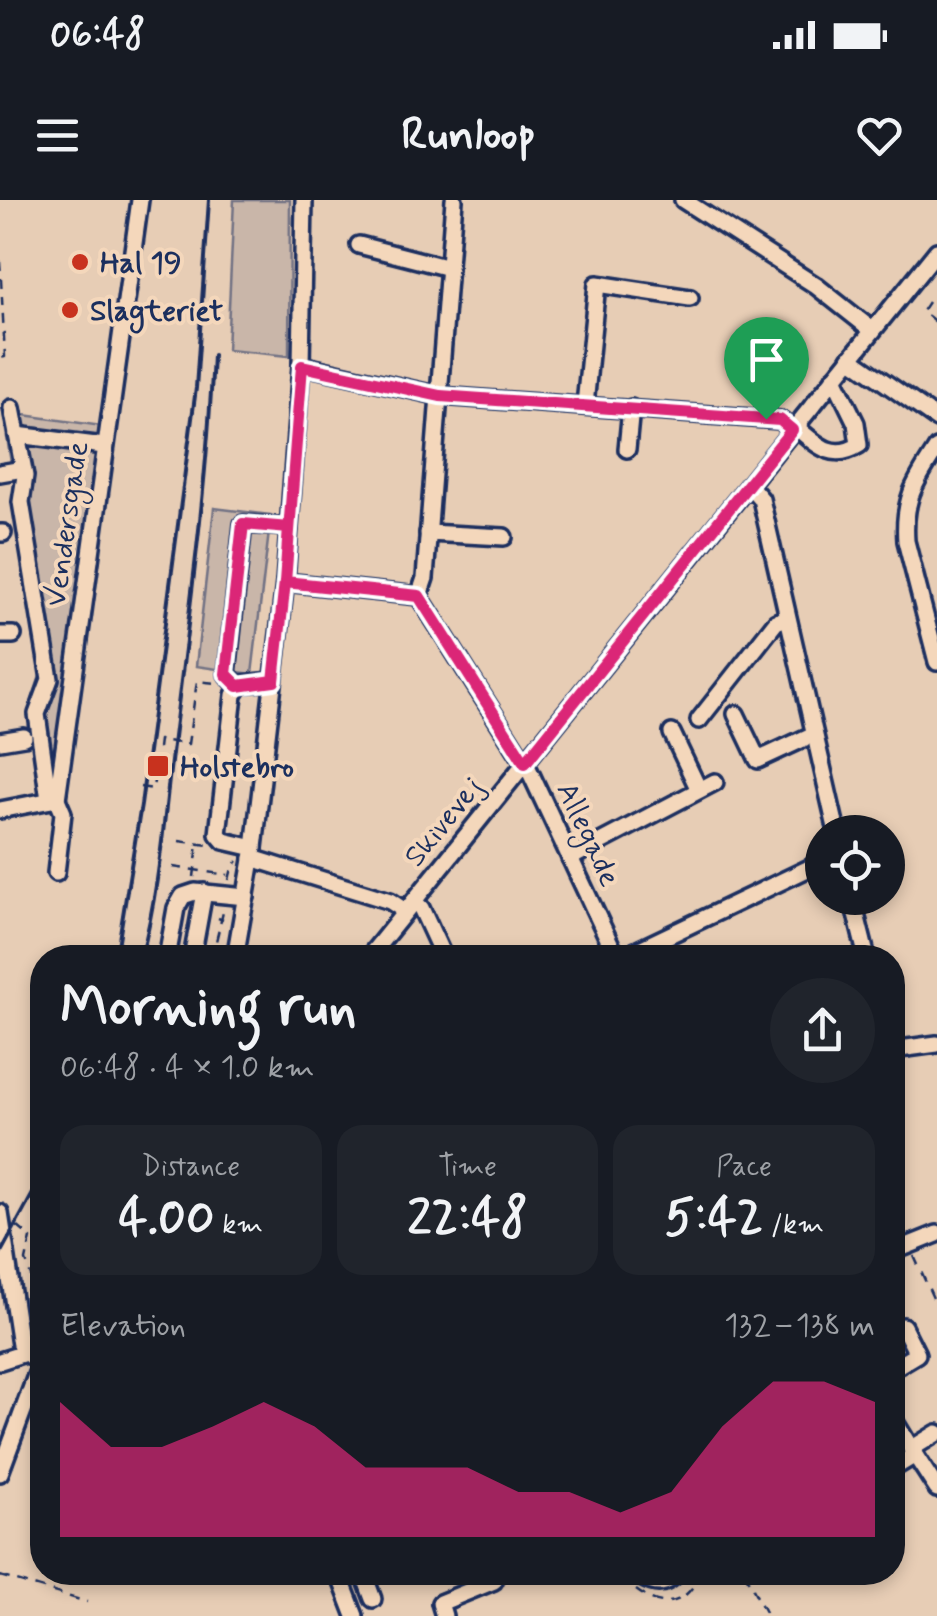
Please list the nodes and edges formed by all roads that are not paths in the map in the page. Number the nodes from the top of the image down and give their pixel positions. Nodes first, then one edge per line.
1 (140, 200) edge
2 (304, 200) edge
3 (454, 200) edge
4 (683, 200) edge
5 (359, 245) dead end
6 (937, 251) edge
7 (449, 268) junction
8 (690, 298) dead end
9 (872, 330) junction
10 (850, 358) junction
11 (302, 366) junction
12 (834, 378) junction
13 (768, 381) dead end
14 (440, 396) junction
15 (585, 404) junction
16 (12, 408) dead end
17 (631, 408) junction
18 (766, 419) junction
19 (937, 419) edge
20 (794, 428) junction
21 (17, 435) junction
22 (104, 446) junction
23 (937, 448) edge
24 (627, 450) dead end
25 (23, 469) junction
26 (0, 473) edge
27 (749, 485) junction
28 (289, 528) junction
29 (428, 533) junction
30 (504, 537) dead end
31 (285, 582) junction
32 (419, 596) junction
33 (788, 618) junction
34 (937, 662) edge
35 (274, 681) junction
36 (238, 686) junction
37 (736, 714) dead end
38 (699, 720) dead end
39 (672, 733) dead end
40 (814, 734) junction
41 (24, 737) dead end
42 (0, 741) edge
43 (525, 763) junction
44 (715, 782) dead end
45 (699, 790) junction
46 (53, 800) junction
47 (0, 810) edge
48 (833, 815) edge
49 (253, 853) junction
50 (570, 858) junction
51 (805, 870) edge
52 (56, 873) dead end
53 (198, 892) junction
54 (246, 897) junction
55 (409, 906) junction
56 (856, 915) edge
57 (170, 945) edge
58 (193, 945) edge
59 (237, 945) edge
60 (378, 945) edge
61 (438, 945) edge
62 (613, 945) edge
63 (646, 945) edge
64 (864, 945) edge
65 (937, 1044) edge
66 (905, 1048) edge
67 (6, 1213) edge
68 (937, 1234) edge
69 (905, 1247) edge
70 (905, 1328) edge
71 (25, 1353) junction
72 (30, 1357) edge
73 (0, 1361) edge
74 (905, 1361) edge
75 (30, 1393) edge
76 (937, 1432) edge
77 (905, 1439) edge
78 (913, 1452) junction
79 (905, 1458) edge
80 (0, 1473) edge
81 (937, 1489) edge
82 (343, 1585) edge
83 (368, 1585) edge
84 (485, 1585) edge
85 (373, 1598) dead end
86 (355, 1616) edge
87 (444, 1616) edge

1 - 22 street, Vendersgade
2 - 11 street
3 - 7 street
4 - 9 street
5 - 7 street
6 - 9 street, Skivevej
7 - 14 street
8 - 15 street
9 - 10 street, Skivevej
10 - 12 street, Skivevej
10 - 19 street
11 - 14 street
11 - 28 street
12 - 20 street, Skivevej
12 - 20 street
13 - 18 street
14 - 15 street
14 - 29 street
15 - 17 street
16 - 21 street
17 - 18 street
17 - 24 street
18 - 20 street
20 - 27 street, Skivevej
21 - 22 street
21 - 25 street
22 - 46 street, Vendersgade
23 - 34 street
25 - 26 street
25 - 46 street
27 - 33 street
27 - 43 street, Skivevej
28 - 31 street
28 - 36 street
29 - 30 street
29 - 32 street
31 - 32 street
31 - 35 street
32 - 43 street, Allegade
33 - 38 street
33 - 40 street
35 - 36 street
35 - 49 street
36 - 49 street
37 - 40 street
39 - 45 street
40 - 48 street
41 - 42 street
43 - 50 street, Allegade
43 - 55 street, Skivevej
44 - 45 street
45 - 50 street
46 - 47 street
46 - 52 street
49 - 54 street
49 - 55 street
50 - 62 street, Allegade
51 - 63 street
53 - 54 street
53 - 57 street
53 - 58 street
54 - 59 street
55 - 60 street, Skivevej
55 - 61 street
56 - 64 street
65 - 66 street
67 - 71 street
68 - 69 street
70 - 74 street
71 - 72 street
71 - 73 street
75 - 80 street
76 - 78 street
77 - 78 street
78 - 79 street
78 - 81 street
82 - 86 street
83 - 85 street
84 - 87 street

